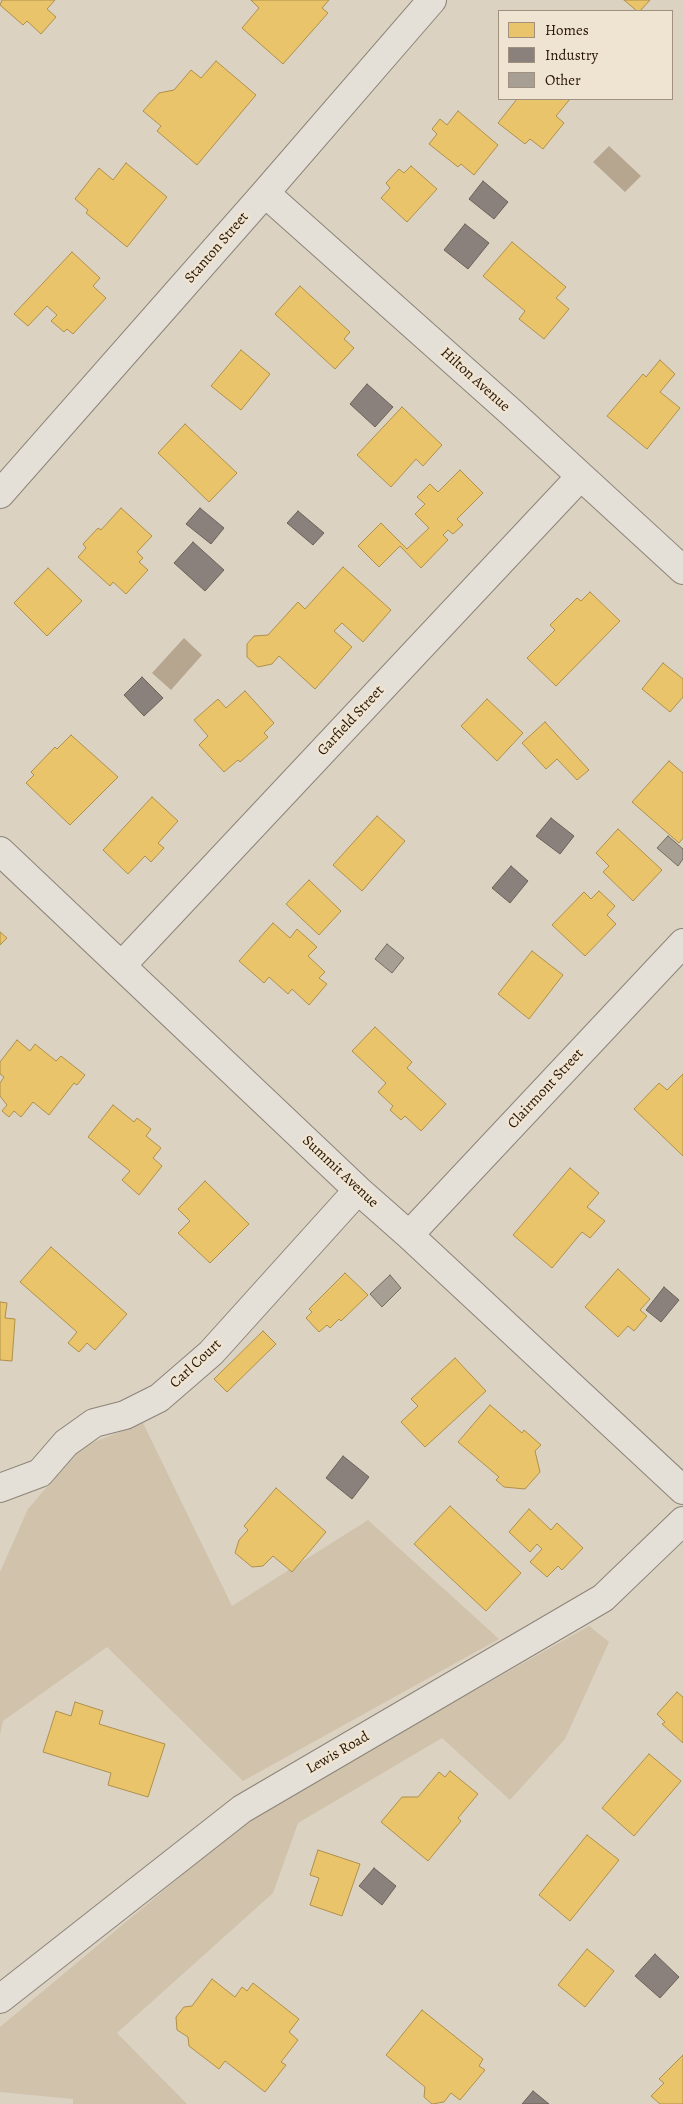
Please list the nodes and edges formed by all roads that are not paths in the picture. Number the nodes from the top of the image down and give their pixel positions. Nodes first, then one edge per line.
1 (432, 0) edge
2 (265, 193) junction
3 (580, 477) junction
4 (0, 494) edge
5 (683, 570) edge
6 (0, 851) edge
7 (683, 943) edge
8 (122, 965) junction
9 (358, 1190) junction
10 (409, 1235) junction
11 (0, 1488) edge
12 (683, 1490) edge
13 (683, 1521) edge
14 (0, 2000) edge

1 - 2 street, Stanton Street
2 - 3 street, Hilton Avenue
2 - 4 street, Stanton Street
3 - 5 street, Hilton Avenue
3 - 8 street, Garfield Street
6 - 8 street, Summit Avenue
7 - 10 street, Clairmont Street
8 - 9 street, Summit Avenue
9 - 10 street, Summit Avenue
9 - 11 street, Carl Court
10 - 12 street, Summit Avenue
13 - 14 street, Lewis Road

